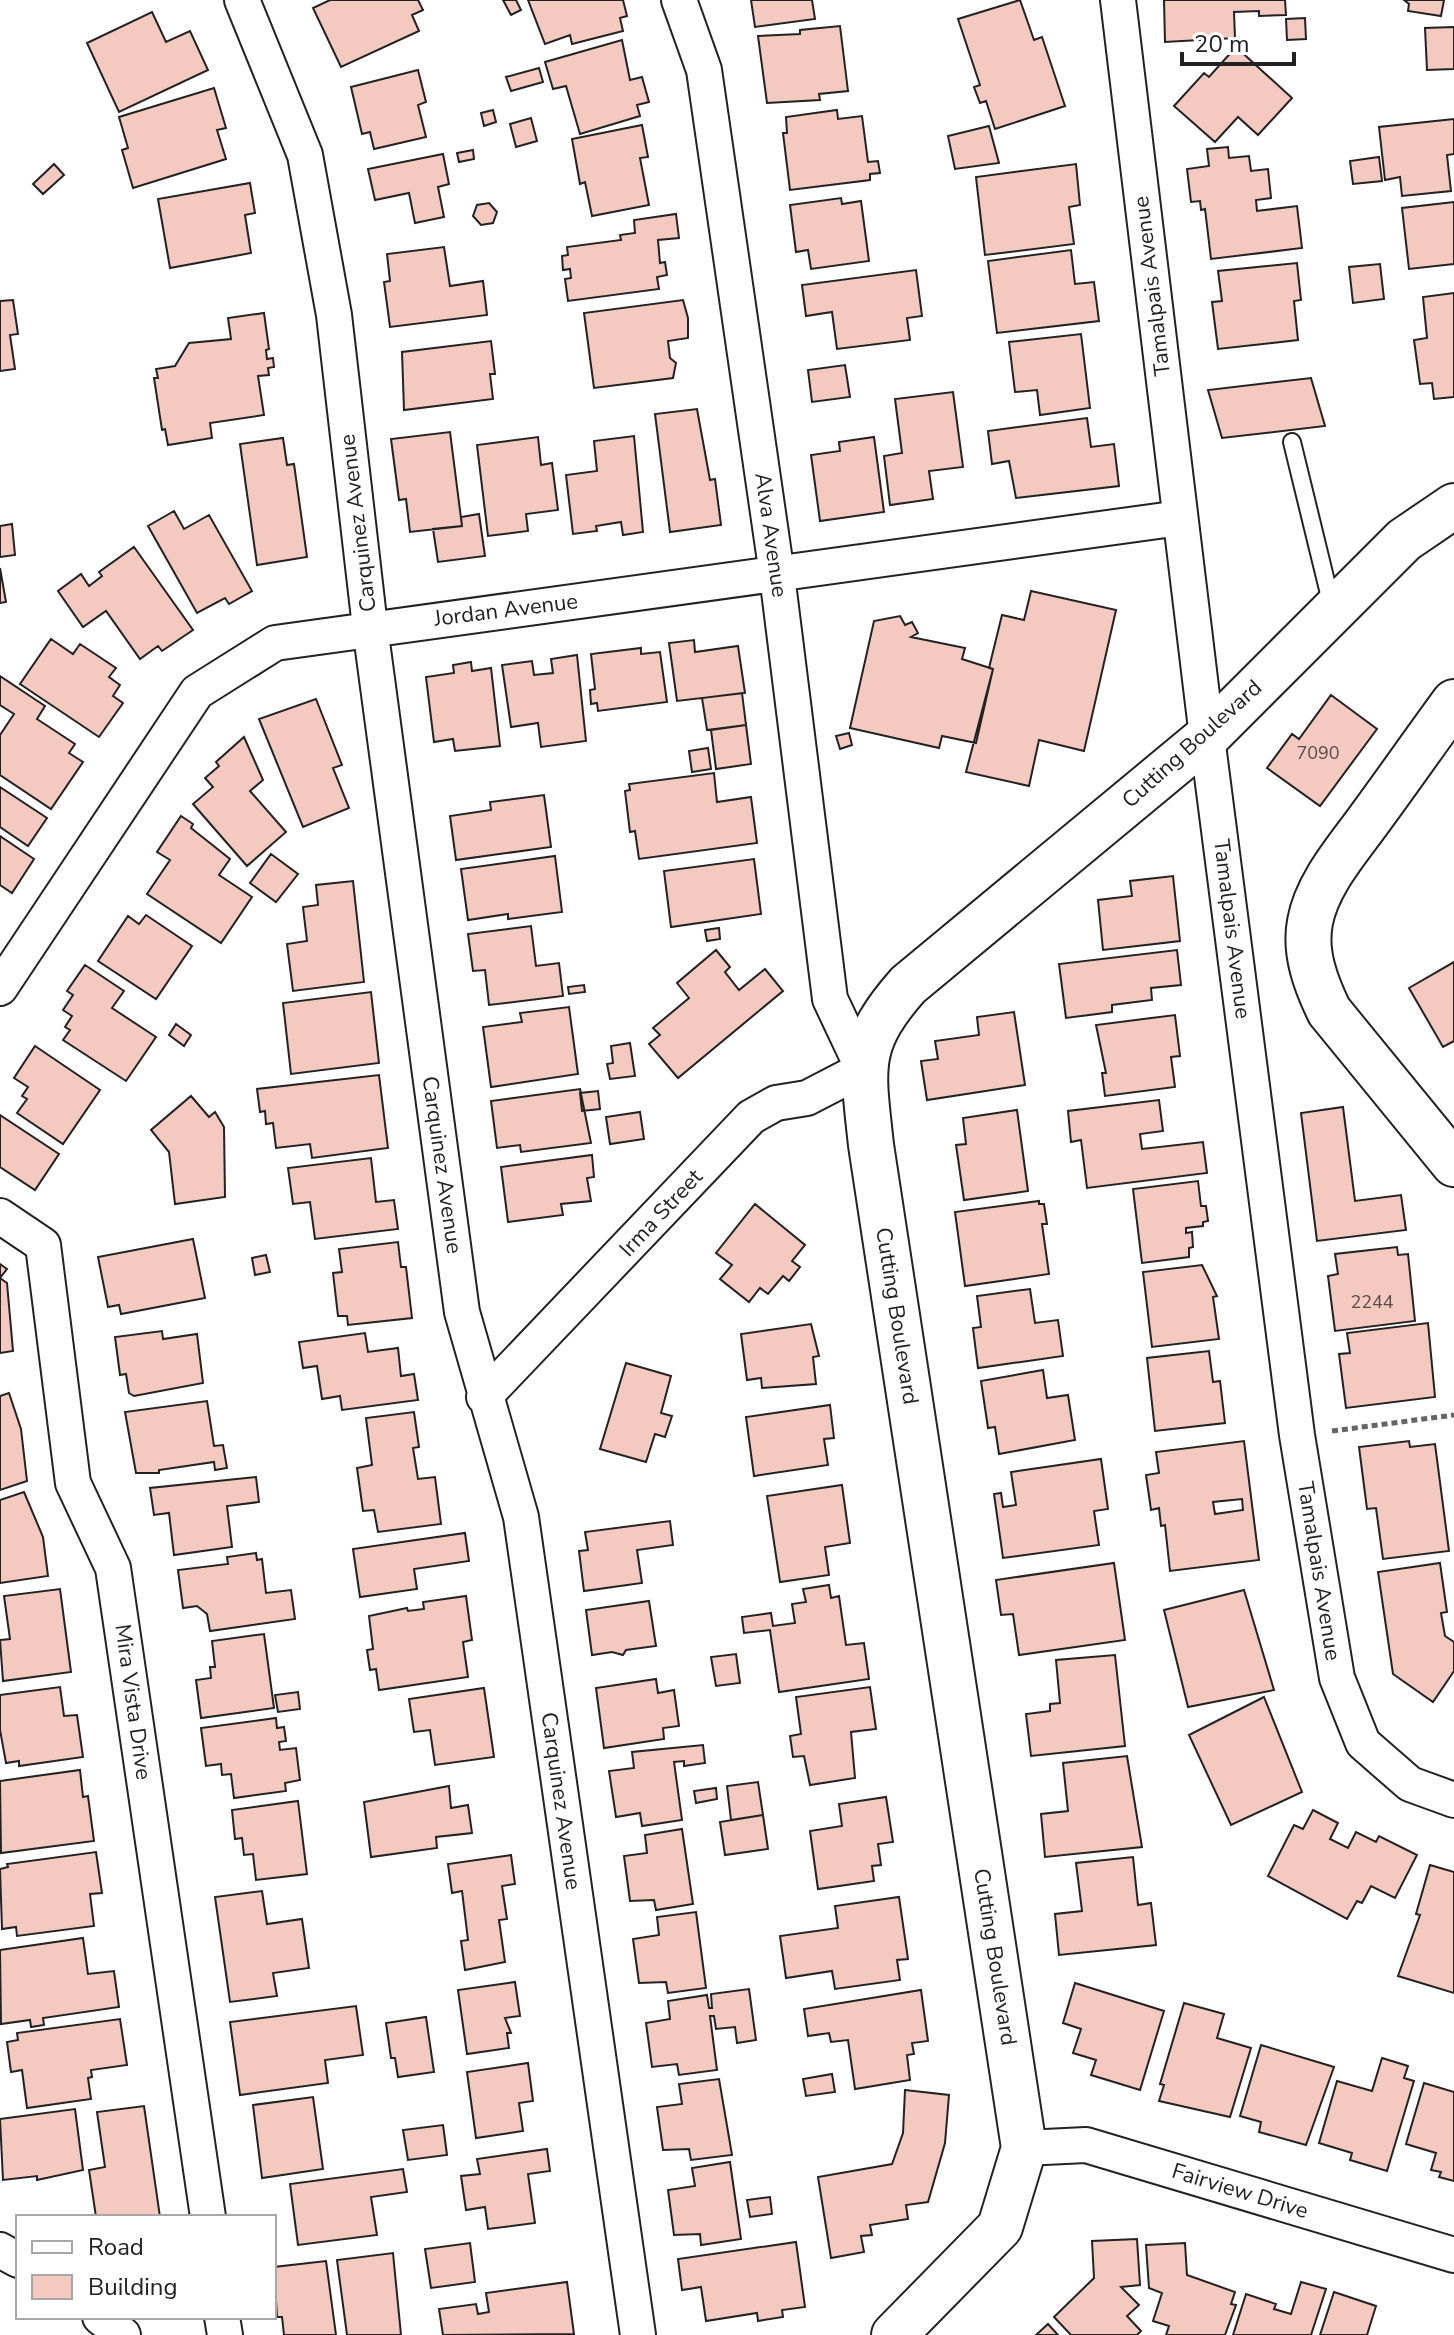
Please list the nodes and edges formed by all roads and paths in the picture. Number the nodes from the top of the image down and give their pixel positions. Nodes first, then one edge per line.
1 (242, 0) edge
2 (679, 0) edge
3 (1118, 0) edge
4 (1292, 442) dead end
5 (1454, 506) edge
6 (1180, 518) junction
7 (777, 575) junction
8 (1333, 611) junction
9 (370, 627) junction
10 (1454, 702) edge
11 (1207, 737) junction
12 (6, 966) edge
13 (863, 1069) junction
14 (1454, 1164) edge
15 (0, 1216) edge
16 (484, 1397) junction
17 (1454, 1415) edge
18 (1297, 1435) junction
19 (1454, 1800) edge
20 (1024, 2148) junction
21 (208, 2215) edge
22 (1454, 2255) edge
23 (103, 2319) edge
24 (123, 2335) edge
25 (638, 2335) edge
26 (894, 2335) edge

1 - 9 street, Carquinez Avenue
2 - 7 street, Alva Avenue
3 - 6 street, Tamalpais Avenue
4 - 8 lane
5 - 8 street, Cutting Boulevard
6 - 7 street, Jordan Avenue
6 - 11 street, Tamalpais Avenue
7 - 9 street, Jordan Avenue
7 - 13 street, Alva Avenue
8 - 11 street, Cutting Boulevard
9 - 12 street, Jordan Avenue
9 - 16 street, Carquinez Avenue
10 - 14 street
11 - 13 street, Cutting Boulevard
11 - 18 street, Tamalpais Avenue
13 - 16 street, Irma Street
13 - 20 street, Cutting Boulevard
15 - 21 street, Mira Vista Drive
16 - 25 street, Carquinez Avenue
17 - 18 path
18 - 19 street, Tamalpais Avenue
20 - 22 street, Fairview Drive
20 - 26 street, Cutting Boulevard
23 - 24 street

